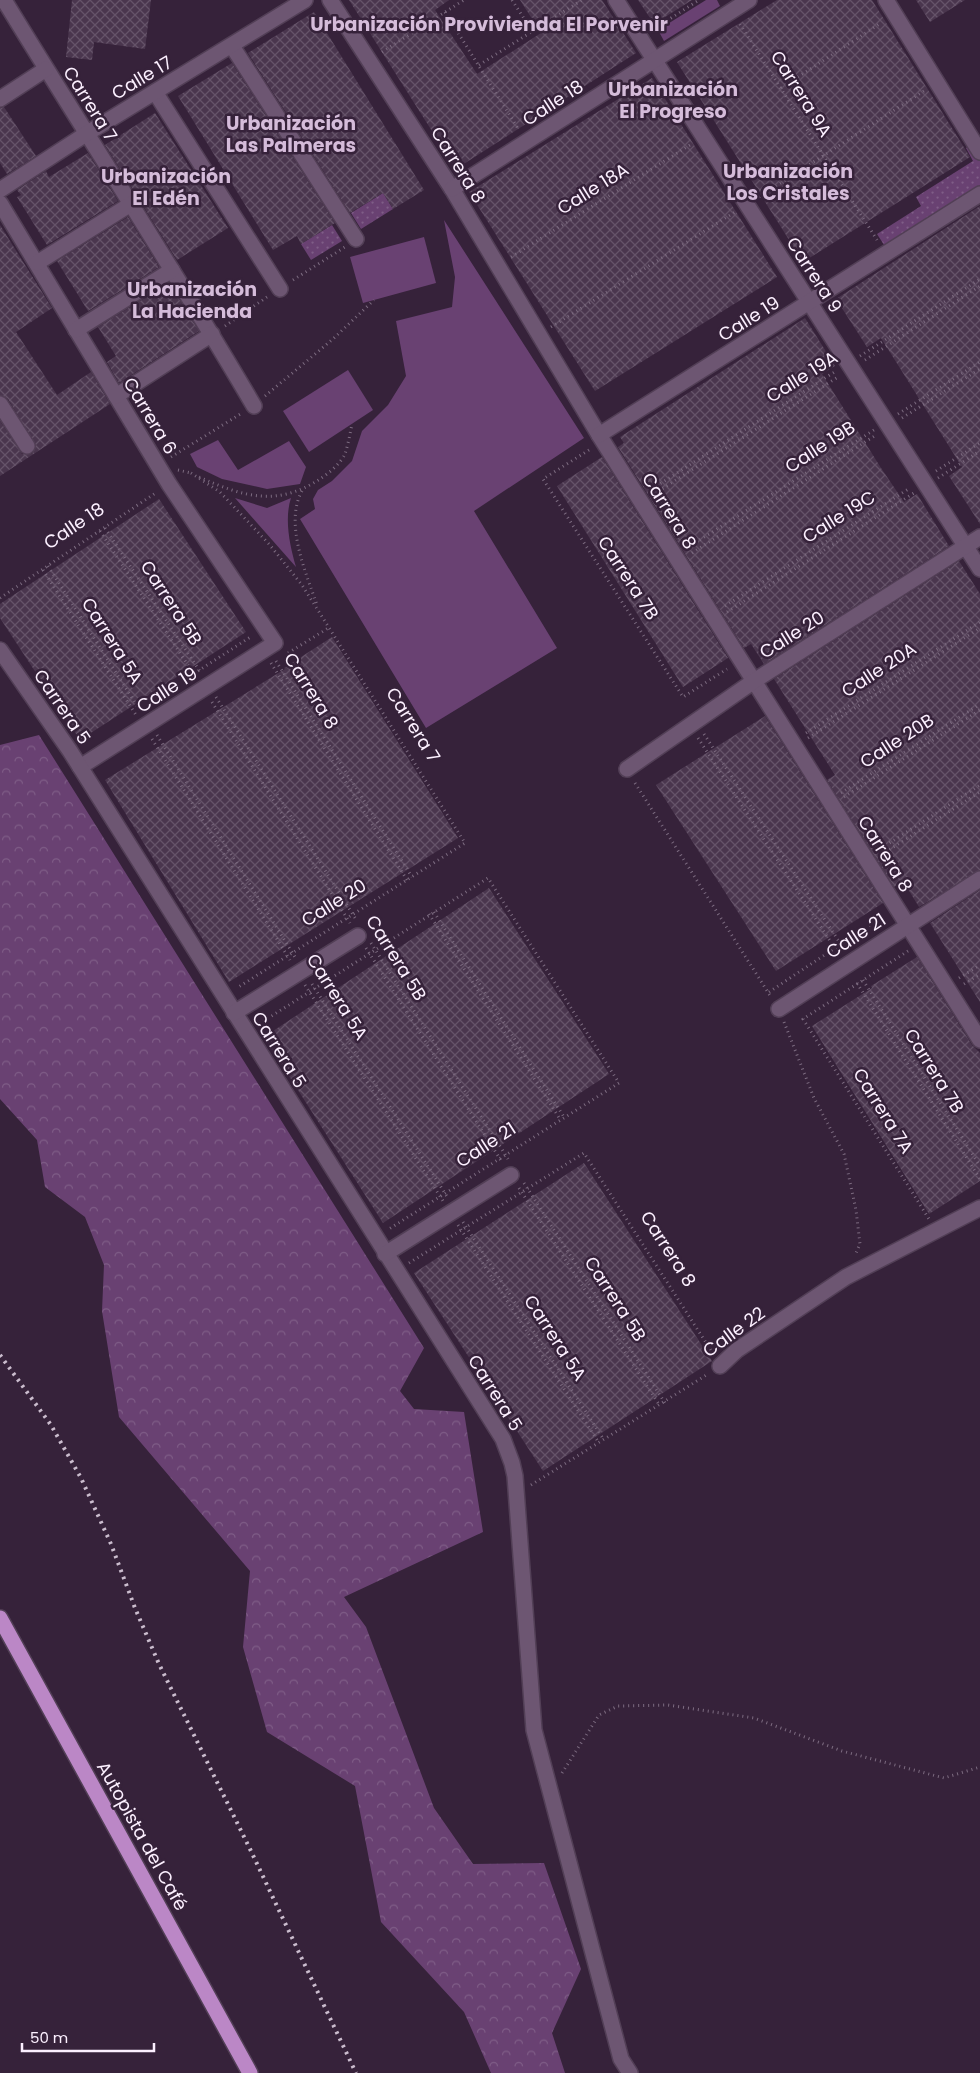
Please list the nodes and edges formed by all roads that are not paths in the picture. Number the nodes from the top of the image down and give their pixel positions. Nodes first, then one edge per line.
1 (4, 0) edge
2 (305, 0) edge
3 (330, 0) edge
4 (616, 0) edge
5 (750, 0) edge
6 (886, 0) edge
7 (232, 46) junction
8 (655, 60) junction
9 (46, 69) junction
10 (156, 92) junction
11 (0, 99) edge
12 (86, 134) junction
13 (980, 152) edge
14 (452, 189) junction
15 (0, 190) edge
16 (980, 194) edge
17 (0, 203) edge
18 (131, 204) junction
19 (356, 239) dead end
20 (36, 263) junction
21 (172, 270) junction
22 (280, 289) dead end
23 (810, 303) junction
24 (76, 330) junction
25 (212, 334) junction
26 (116, 396) junction
27 (0, 404) edge
28 (254, 406) road end
29 (599, 436) junction
30 (27, 446) dead end
31 (980, 537) edge
32 (965, 546) junction
33 (980, 569) edge
34 (270, 646) joint
35 (0, 650) edge
36 (754, 681) junction
37 (80, 767) junction
38 (627, 769) dead end
39 (980, 879) edge
40 (908, 925) junction
41 (362, 933) road end
42 (779, 1008) dead end
43 (234, 1014) junction
44 (980, 1040) edge
45 (513, 1171) road end
46 (980, 1208) edge
47 (385, 1254) junction
48 (720, 1366) road end
49 (0, 1618) edge
50 (250, 2073) edge
51 (630, 2073) edge

1 - 9 street, Carrera 7
2 - 7 street, Calle 17
3 - 14 street, Carrera 8
4 - 8 street, Carrera 9
5 - 8 street, Calle 18
6 - 13 street
7 - 10 street, Calle 17
7 - 19 street
8 - 14 street, Calle 18
8 - 23 street, Carrera 9
9 - 11 street
9 - 12 street, Carrera 7
10 - 12 street, Calle 17
10 - 22 street
12 - 15 street, Calle 17
12 - 18 street, Carrera 7
14 - 29 street, Carrera 8
16 - 23 street, Calle 19
17 - 20 street, Carrera 6
18 - 20 street
18 - 21 street, Carrera 7
20 - 24 street, Carrera 6
21 - 24 street
21 - 25 street, Carrera 7
23 - 29 street, Calle 19
23 - 32 street, Carrera 9
24 - 26 street, Carrera 6
25 - 26 street
25 - 28 street, Carrera 7
26 - 34 street, Carrera 6
27 - 30 street
29 - 36 street, Carrera 8
31 - 32 street, Calle 20
32 - 33 street, Carrera 9
32 - 36 street, Calle 20
34 - 37 street, Calle 19
35 - 37 street, Carrera 5
36 - 38 street, Calle 20
36 - 40 street, Carrera 8
37 - 43 street, Carrera 5
39 - 40 street, Calle 21
40 - 42 street, Calle 21
40 - 44 street, Carrera 8
41 - 43 street
43 - 47 street, Carrera 5
45 - 47 street
46 - 48 street, Calle 22
47 - 51 street, Carrera 5
49 - 50 highway, Autopista del Café

